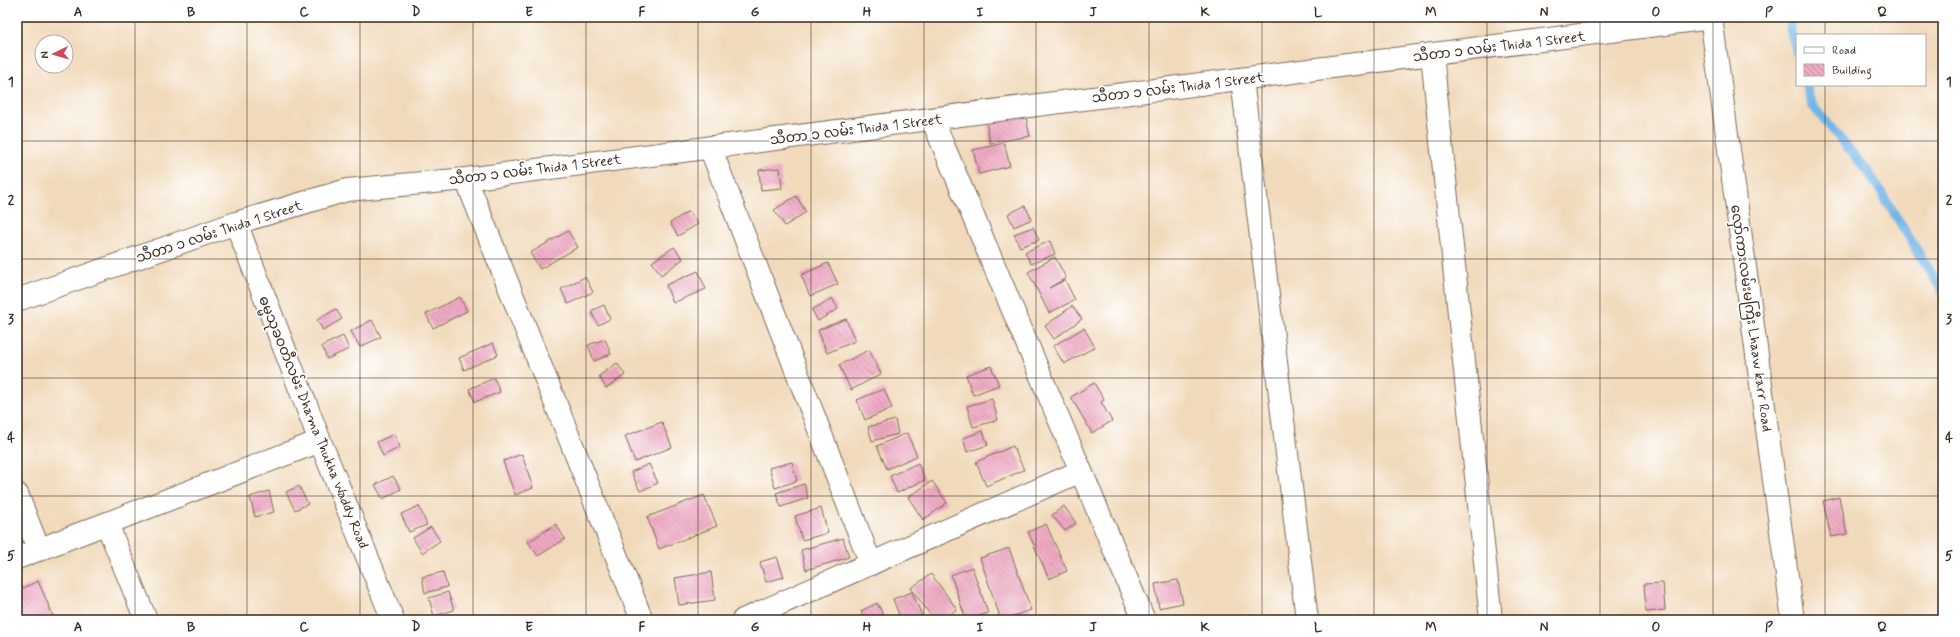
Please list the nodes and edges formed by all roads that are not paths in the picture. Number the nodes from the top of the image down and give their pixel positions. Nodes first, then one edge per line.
1 (1711, 18) edge
2 (1432, 54) junction
3 (1242, 79) junction
4 (932, 119) junction
5 (710, 147) junction
6 (466, 179) junction
7 (236, 223) junction
8 (17, 300) edge
9 (320, 441) junction
10 (1081, 471) junction
11 (17, 494) edge
12 (107, 524) junction
13 (39, 550) junction
14 (17, 558) edge
15 (871, 564) junction
16 (146, 620) edge
17 (393, 620) edge
18 (642, 620) edge
19 (743, 620) edge
20 (1144, 620) edge
21 (1307, 620) edge
22 (1492, 620) edge
23 (1793, 620) edge

1 - 2 street, သီတာ ၁ လမ်း Thida 1 Street
1 - 23 street, လှော်ကားလမ်းမကြီး Lhaaw karr Road
2 - 3 street, သီတာ ၁ လမ်း Thida 1 Street
2 - 22 street
3 - 4 street, သီတာ ၁ လမ်း Thida 1 Street
3 - 21 street
4 - 5 street, သီတာ ၁ လမ်း Thida 1 Street
4 - 10 street
5 - 6 street, သီတာ ၁ လမ်း Thida 1 Street
5 - 15 street
6 - 7 street, သီတာ ၁ လမ်း Thida 1 Street
6 - 18 street
7 - 8 street, သီတာ ၁ လမ်း Thida 1 Street
7 - 9 street, ဓမ္မသုခဝတီလမ်း Dhama Thukha Waddy Road
9 - 12 street
9 - 17 street, ဓမ္မသုခဝတီလမ်း Dhama Thukha Waddy Road
10 - 15 street
10 - 20 street
11 - 13 street
12 - 13 street
12 - 16 street
13 - 14 street
15 - 19 street

